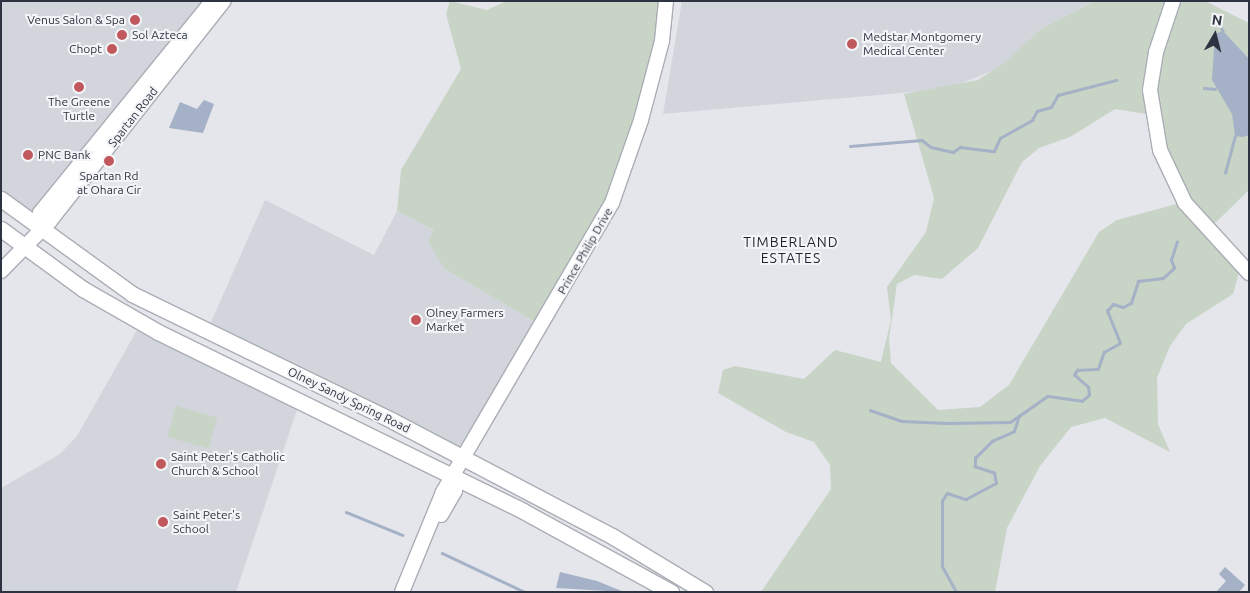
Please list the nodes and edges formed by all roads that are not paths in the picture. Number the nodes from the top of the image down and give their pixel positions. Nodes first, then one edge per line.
1 (212, 1) edge
2 (224, 1) edge
3 (666, 1) edge
4 (1173, 1) edge
5 (1, 199) edge
6 (1, 229) edge
7 (38, 229) junction
8 (22, 247) junction
9 (1, 271) edge
10 (1249, 273) edge
11 (464, 458) junction
12 (453, 480) junction
13 (402, 592) edge
14 (671, 592) edge
15 (705, 592) edge

1 - 7 street, Spartan Road
2 - 7 street, Spartan Road
3 - 11 street, Prince Philip Drive
4 - 10 street
5 - 7 main road, Olney Sandy Spring Road
6 - 8 main road, Olney Sandy Spring Road
7 - 8 street, Spartan Road
7 - 11 main road, Olney Sandy Spring Road
8 - 9 street, Spartan Road
8 - 12 main road, Olney Sandy Spring Road
11 - 12 street, Prince Philip Drive
11 - 15 main road, Olney Sandy Spring Road
12 - 13 street, Prince Philip Drive
12 - 14 main road, Olney Sandy Spring Road

